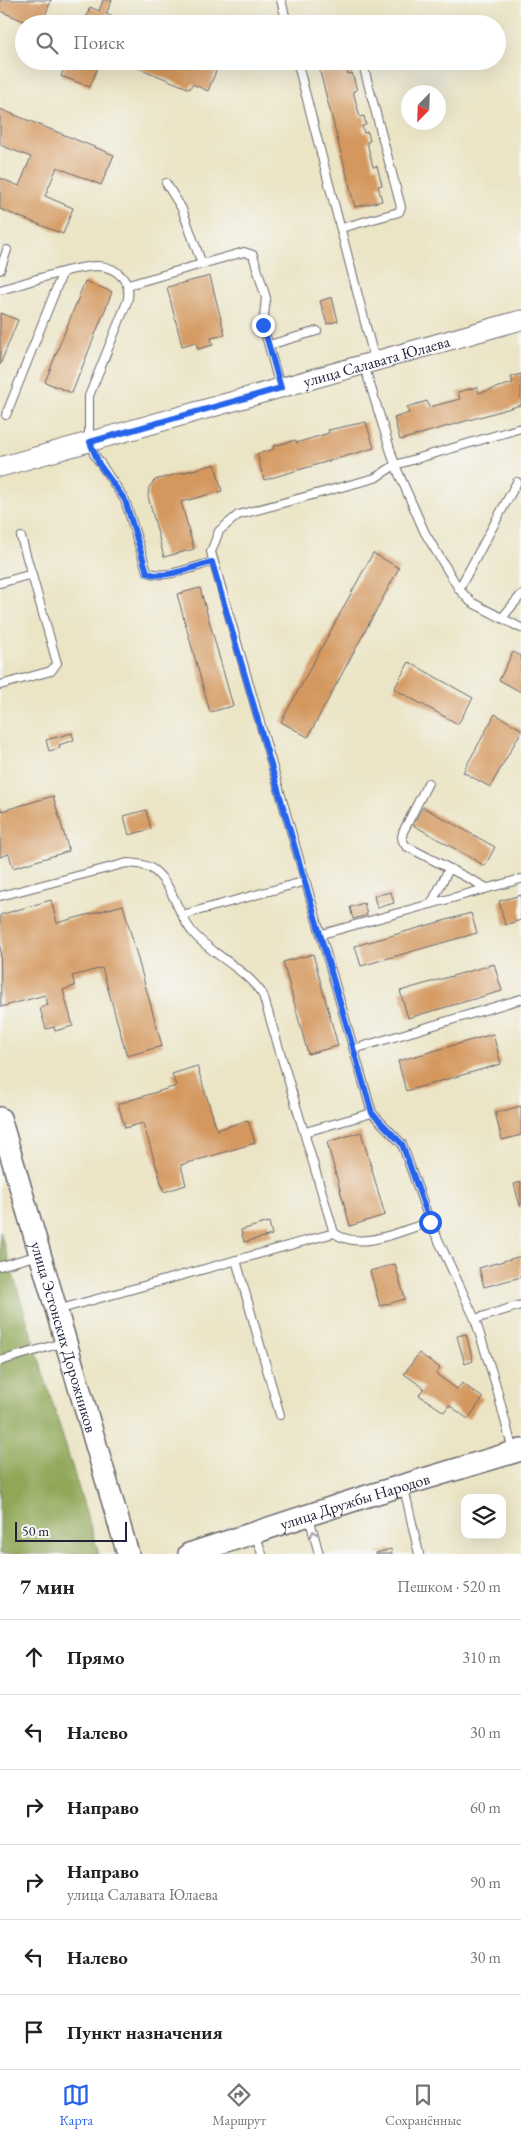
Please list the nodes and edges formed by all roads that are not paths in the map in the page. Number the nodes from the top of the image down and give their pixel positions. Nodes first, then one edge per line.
1 (281, 0) edge
2 (285, 15) edge
3 (299, 70) edge
4 (364, 70) edge
5 (166, 183) dead end
6 (341, 228) junction
7 (7, 250) dead end
8 (202, 264) junction
9 (0, 270) edge
10 (62, 274) junction
11 (128, 285) junction
12 (0, 290) edge
13 (521, 320) edge
14 (317, 331) dead end
15 (269, 345) junction
16 (370, 363) junction
17 (281, 388) junction
18 (6, 415) dead end
19 (521, 428) edge
20 (90, 442) junction
21 (395, 466) junction
22 (0, 467) edge
23 (517, 482) dead end
24 (21, 537) dead end
25 (212, 562) junction
26 (32, 574) junction
27 (0, 583) edge
28 (459, 589) junction
29 (521, 596) edge
30 (502, 618) junction
31 (521, 628) edge
32 (0, 685) edge
33 (428, 783) dead end
34 (449, 869) junction
35 (521, 879) edge
36 (306, 880) junction
37 (487, 888) junction
38 (0, 896) edge
39 (431, 904) junction
40 (182, 915) junction
41 (322, 934) junction
42 (521, 999) edge
43 (354, 1049) junction
44 (372, 1113) junction
45 (0, 1118) edge
46 (305, 1132) junction
47 (430, 1222) junction
48 (334, 1233) junction
49 (40, 1254) junction
50 (236, 1260) junction
51 (0, 1266) edge
52 (521, 1306) edge
53 (56, 1310) junction
54 (475, 1319) junction
55 (65, 1342) junction
56 (0, 1361) edge
57 (280, 1415) dead end
58 (517, 1451) edge
59 (404, 1485) junction
60 (309, 1514) junction
61 (255, 1532) junction
62 (128, 1554) edge
63 (189, 1554) edge
64 (262, 1554) edge
65 (319, 1554) edge
66 (418, 1554) edge

1 - 2 lane
3 - 6 lane
4 - 6 lane
5 - 8 lane
6 - 16 lane
7 - 9 lane
8 - 11 lane
8 - 15 lane
10 - 11 lane
10 - 12 lane
10 - 18 lane
11 - 20 lane
13 - 16 street, улица Салавата Юлаева
14 - 15 lane
15 - 17 lane
16 - 17 street, улица Салавата Юлаева
16 - 21 lane
17 - 20 street, улица Салавата Юлаева
19 - 21 lane
20 - 22 street, улица Салавата Юлаева
20 - 25 lane
21 - 25 lane
21 - 28 lane
23 - 28 lane
24 - 26 lane
25 - 36 lane
26 - 27 lane
26 - 32 lane
28 - 30 lane
29 - 30 lane
30 - 31 lane
33 - 34 lane
34 - 37 lane
34 - 39 lane
35 - 37 lane
36 - 40 lane
36 - 41 lane
37 - 39 lane
38 - 40 lane
39 - 41 lane
40 - 46 lane
41 - 43 lane
42 - 43 lane
43 - 44 lane
44 - 46 lane
44 - 47 lane
45 - 49 main road, улица Эстонских Дорожников
46 - 48 lane
47 - 48 lane
47 - 54 lane
48 - 50 lane
49 - 51 lane
49 - 53 main road, улица Эстонских Дорожников
50 - 53 lane
50 - 57 lane
52 - 54 lane
53 - 55 main road, улица Эстонских Дорожников
54 - 58 lane
55 - 56 lane
55 - 62 main road, улица Эстонских Дорожников
58 - 59 main road, улица Дружбы Народов
59 - 60 main road, улица Дружбы Народов
59 - 66 lane
60 - 61 main road, улица Дружбы Народов
65 -> 60 lane
61 - 63 main road, улица Дружбы Народов
61 - 64 lane

